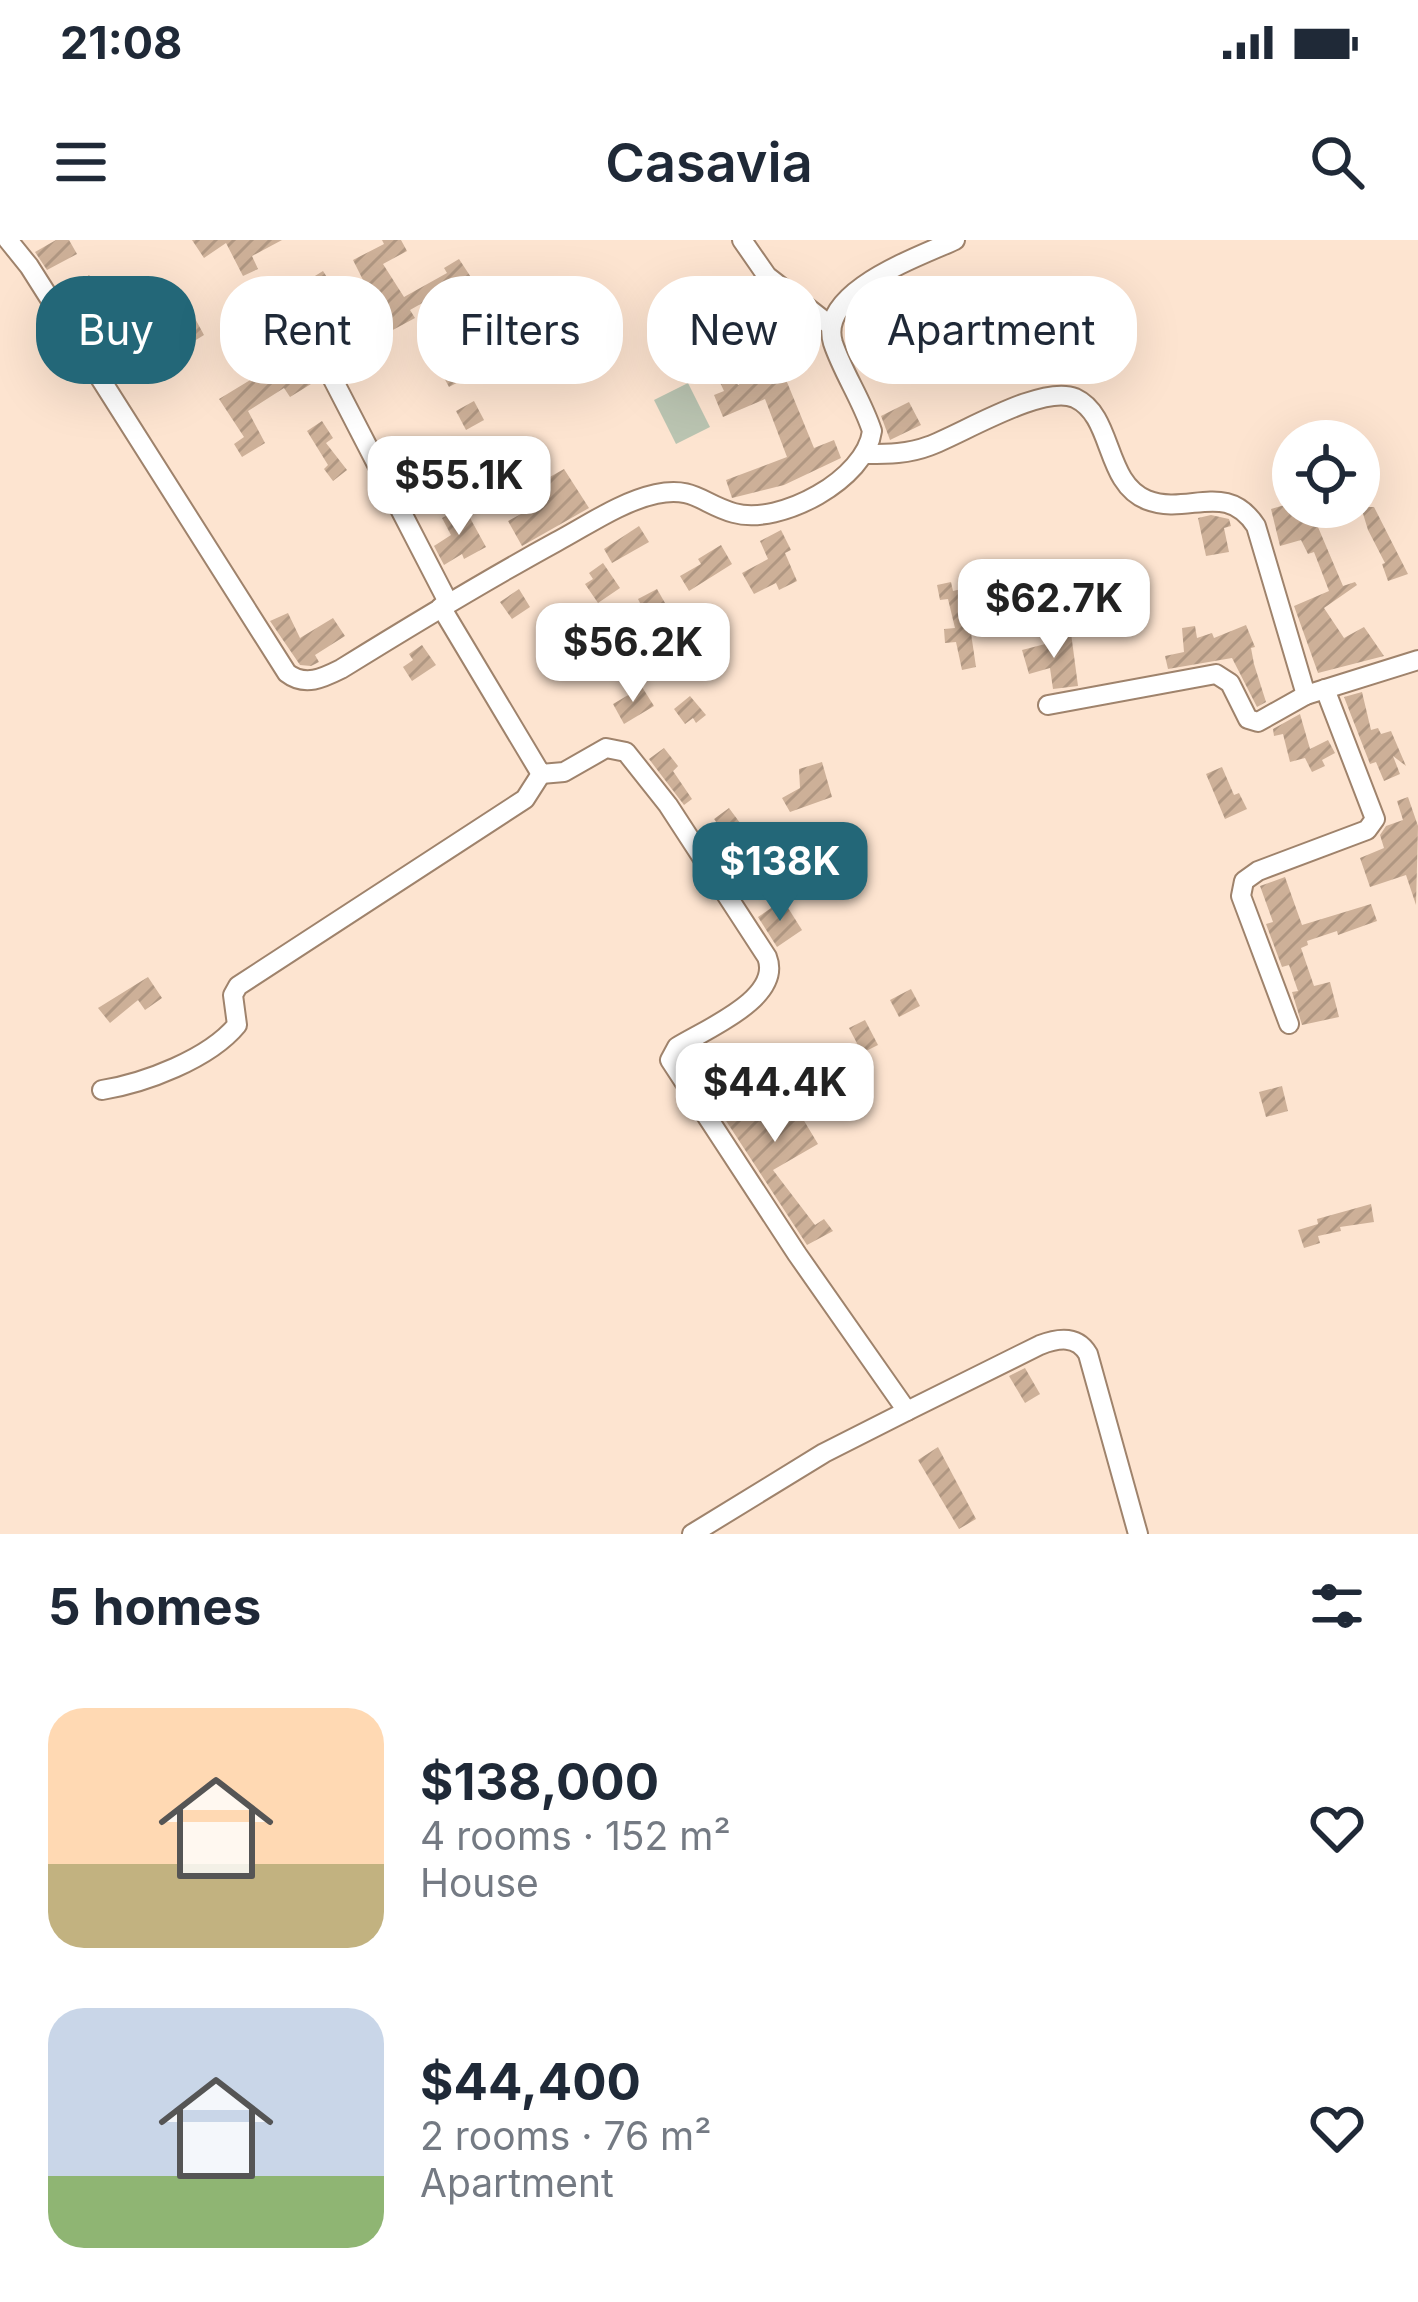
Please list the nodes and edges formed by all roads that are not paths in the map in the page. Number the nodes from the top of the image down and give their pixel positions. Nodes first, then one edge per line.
1 (8, 240) edge
2 (742, 240) edge
3 (955, 240) edge
4 (831, 326) junction
5 (335, 384) edge
6 (866, 454) junction
7 (444, 605) junction
8 (1418, 660) edge
9 (1315, 692) junction
10 (1048, 705) dead end
11 (541, 774) junction
12 (1289, 1024) dead end
13 (102, 1090) dead end
14 (907, 1411) junction
15 (692, 1534) edge
16 (1138, 1534) edge

1 - 7 street
2 - 4 street
3 - 4 street
4 - 6 street
5 - 7 street
6 - 7 street
6 - 9 street
7 - 11 street
8 - 9 street
9 - 10 street
9 - 12 street
11 - 13 street
11 - 14 street
14 - 15 street
14 - 16 street

